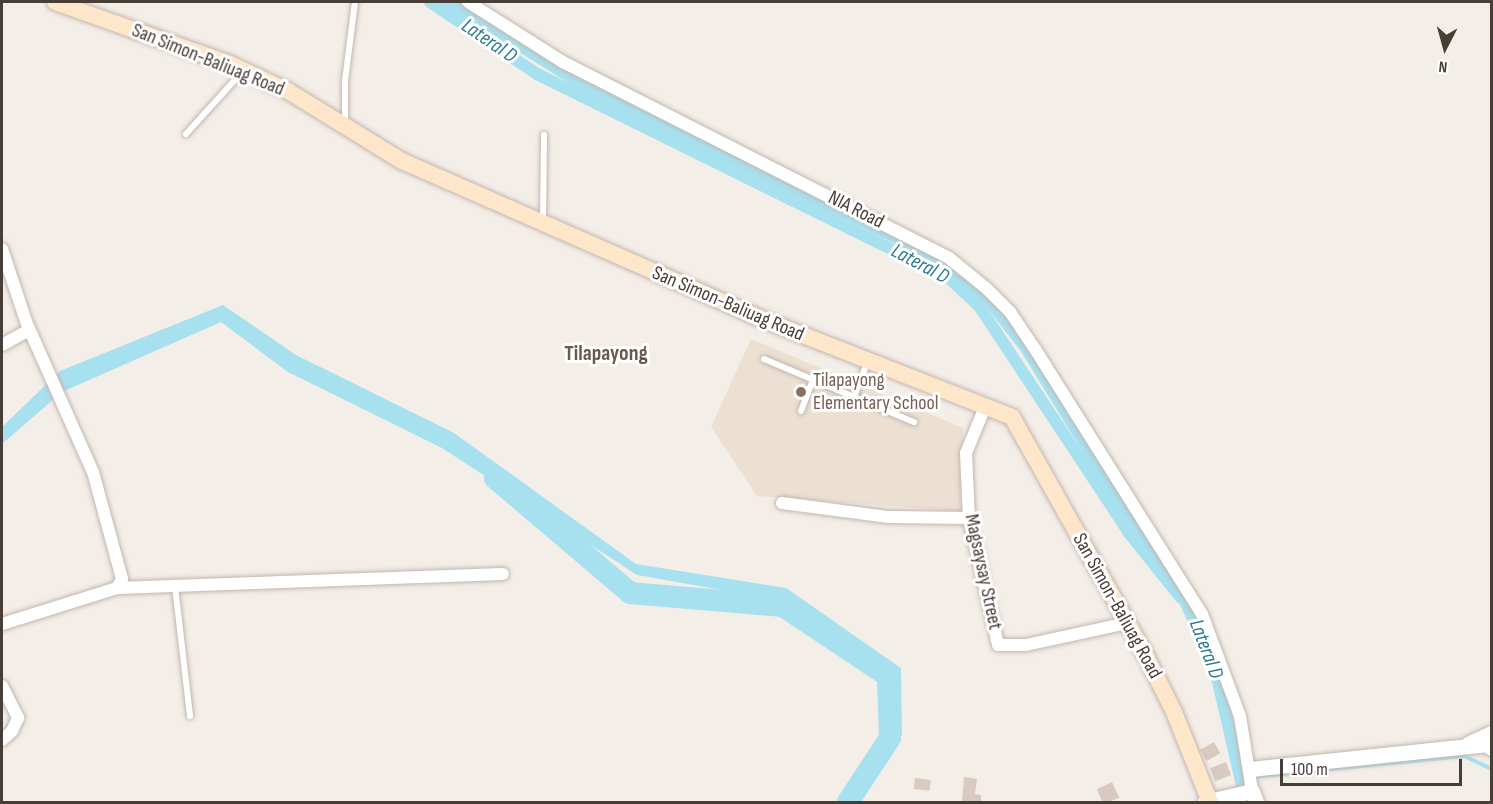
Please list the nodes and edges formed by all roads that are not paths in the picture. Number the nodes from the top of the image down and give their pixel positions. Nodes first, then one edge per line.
1 (56, 2) edge
2 (355, 2) edge
3 (468, 2) edge
4 (244, 71) junction
5 (345, 126) junction
6 (186, 134) dead end
7 (544, 135) dead end
8 (543, 223) junction
9 (2, 249) edge
10 (29, 330) junction
11 (2, 345) edge
12 (764, 359) dead end
13 (867, 362) junction
14 (813, 380) junction
15 (854, 397) junction
16 (985, 407) junction
17 (801, 411) dead end
18 (914, 422) dead end
19 (782, 503) dead end
20 (969, 518) junction
21 (503, 574) dead end
22 (175, 586) junction
23 (117, 588) junction
24 (1127, 623) junction
25 (2, 624) edge
26 (2, 686) edge
27 (190, 716) dead end
28 (1491, 732) edge
29 (2, 740) edge
30 (1462, 746) junction
31 (1491, 748) edge
32 (1250, 769) junction
33 (1254, 797) edge
34 (1208, 802) edge

1 - 4 main road, San Simon-Baliuag Road
2 - 5 lane
3 - 32 street, NIA Road
4 - 5 main road, San Simon-Baliuag Road
4 - 6 lane
5 - 8 main road, San Simon-Baliuag Road
7 - 8 lane
8 - 13 main road, San Simon-Baliuag Road
9 - 10 street
10 - 11 street
10 - 23 street
12 - 14 lane
13 - 15 lane
13 - 16 main road, San Simon-Baliuag Road
14 - 15 lane
14 - 17 lane
15 - 18 lane
16 - 20 street, Magsaysay Street
16 - 24 main road, San Simon-Baliuag Road
19 - 20 street
20 - 24 street, Magsaysay Street
21 - 22 street
22 - 23 street
22 - 27 lane
23 - 25 street
24 - 34 main road, San Simon-Baliuag Road
26 - 29 street
28 - 30 street
30 - 31 street
30 - 32 street
32 - 33 street, NIA Road
33 - 34 street

